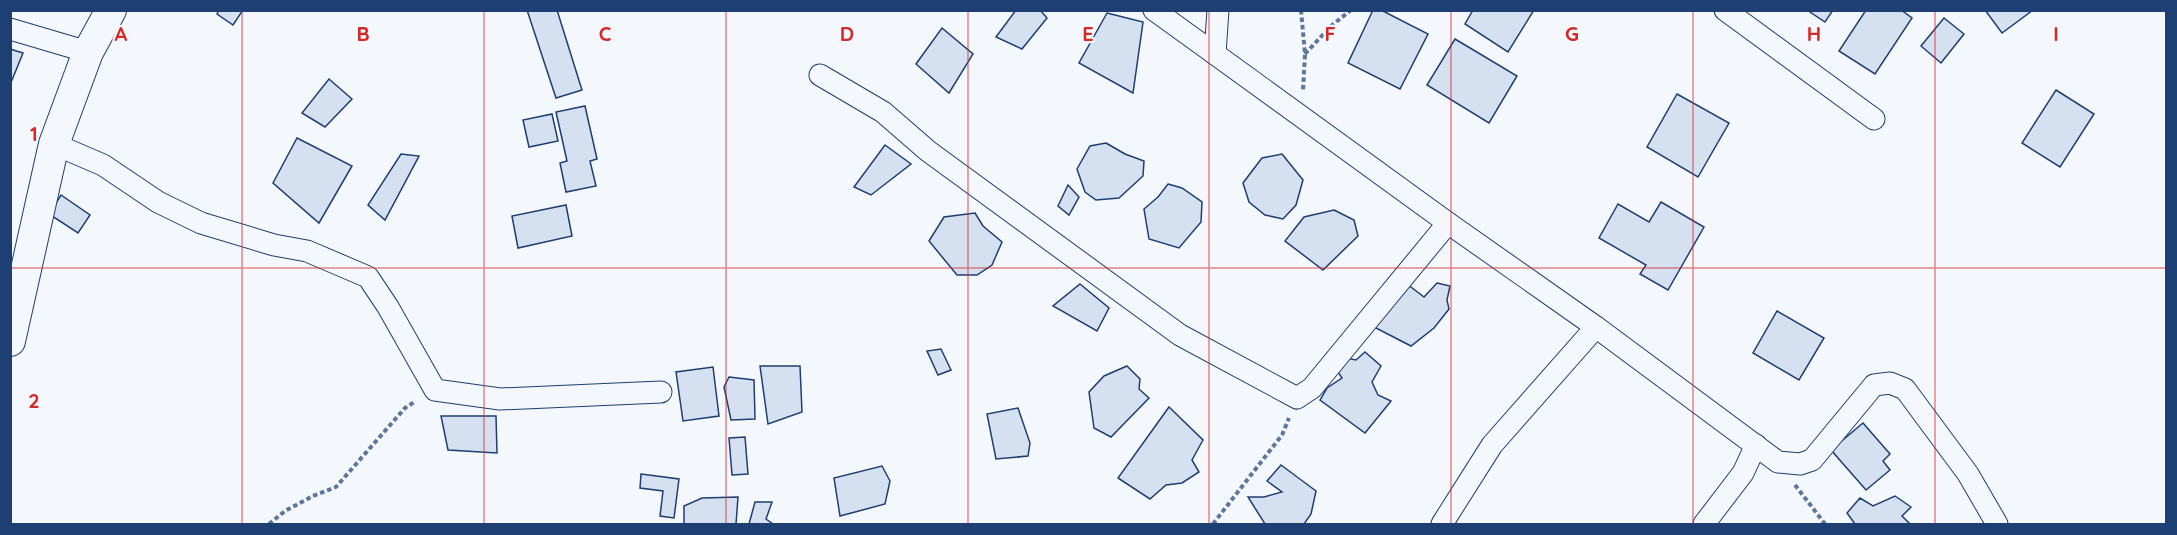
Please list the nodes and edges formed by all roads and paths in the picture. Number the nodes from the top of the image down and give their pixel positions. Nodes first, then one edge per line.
1 (111, 10) edge
2 (1218, 10) edge
3 (1301, 10) edge
4 (1351, 10) edge
5 (1725, 10) edge
6 (1163, 12) edge
7 (10, 29) edge
8 (88, 52) junction
9 (1215, 54) junction
10 (1305, 54) junction
11 (820, 75) dead end
12 (1301, 116) junction
13 (1875, 119) dead end
14 (54, 144) junction
15 (1448, 223) junction
16 (1596, 327) junction
17 (10, 341) edge
18 (435, 390) junction
19 (660, 392) dead end
20 (1296, 398) junction
21 (1756, 445) junction
22 (1778, 462) junction
23 (269, 525) edge
24 (1213, 525) edge
25 (1442, 525) edge
26 (1704, 525) edge
27 (1825, 525) edge
28 (1997, 525) edge

1 - 8 street
2 - 9 street
3 - 10 path
4 - 10 path
5 - 13 street
6 - 9 street
7 - 8 street
8 - 14 street
9 - 12 street
10 - 12 path
11 - 20 street
12 - 15 street
14 - 17 street
14 - 18 street
15 - 16 street
15 - 20 street
16 - 21 street
16 - 25 street
18 - 19 street
18 - 23 path
20 - 24 path
21 - 22 street
21 - 26 street
22 - 27 path
22 - 28 street

